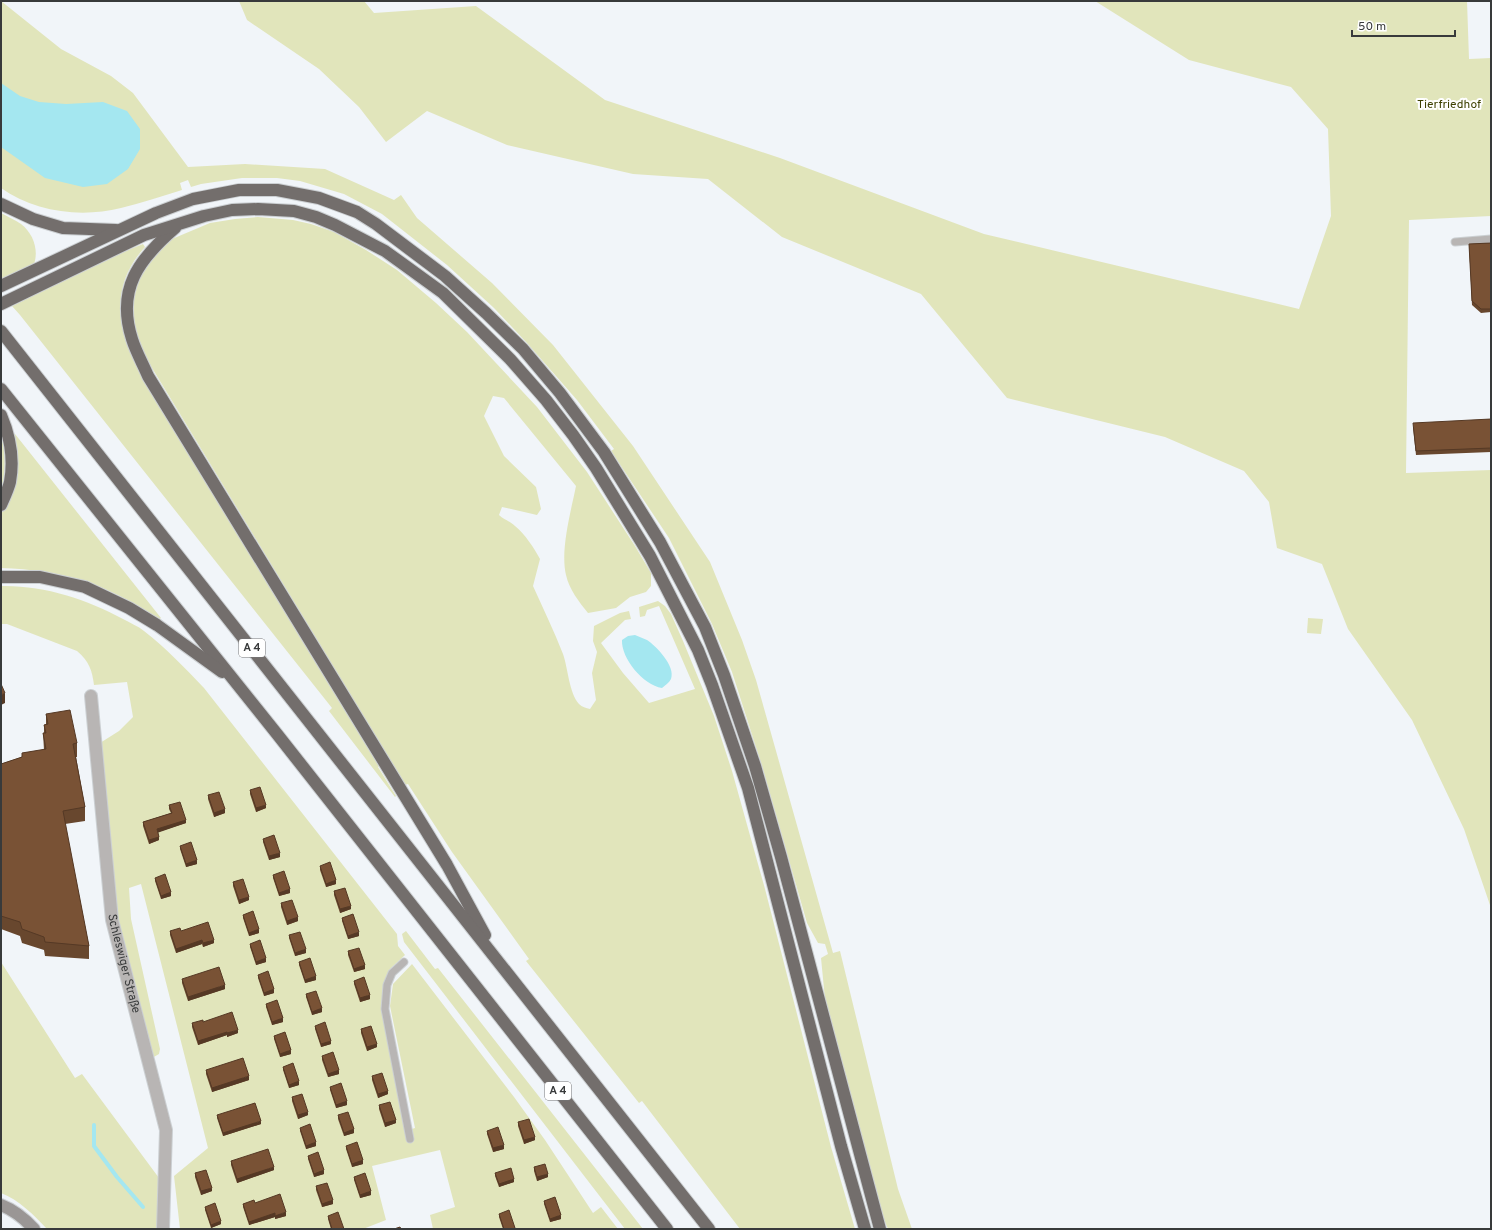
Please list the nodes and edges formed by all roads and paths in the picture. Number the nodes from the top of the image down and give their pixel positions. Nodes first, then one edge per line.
1 (1, 204) edge
2 (179, 224) junction
3 (120, 230) junction
4 (1491, 239) edge
5 (1455, 242) dead end
6 (1, 286) edge
7 (1, 304) edge
8 (1, 331) edge
9 (1, 389) edge
10 (1, 415) edge
11 (1, 506) edge
12 (1, 578) edge
13 (234, 681) junction
14 (91, 696) dead end
15 (404, 962) dead end
16 (502, 966) junction
17 (410, 1139) dead end
18 (1, 1205) edge
19 (34, 1229) edge
20 (163, 1229) edge
21 (667, 1229) edge
22 (709, 1229) edge
23 (865, 1229) edge
24 (880, 1229) edge

1 - 3 highway
2 - 7 highway
2 - 16 highway
2 - 23 highway
3 - 6 highway
3 - 24 highway
4 - 5 lane
8 - 16 highway, A 4
9 - 13 highway, A 4
10 - 11 highway
12 - 13 highway, A 4
13 - 21 highway, A 4
14 - 20 street, Schleswiger Straße
15 - 17 lane
16 - 22 highway, A 4
18 - 19 street

